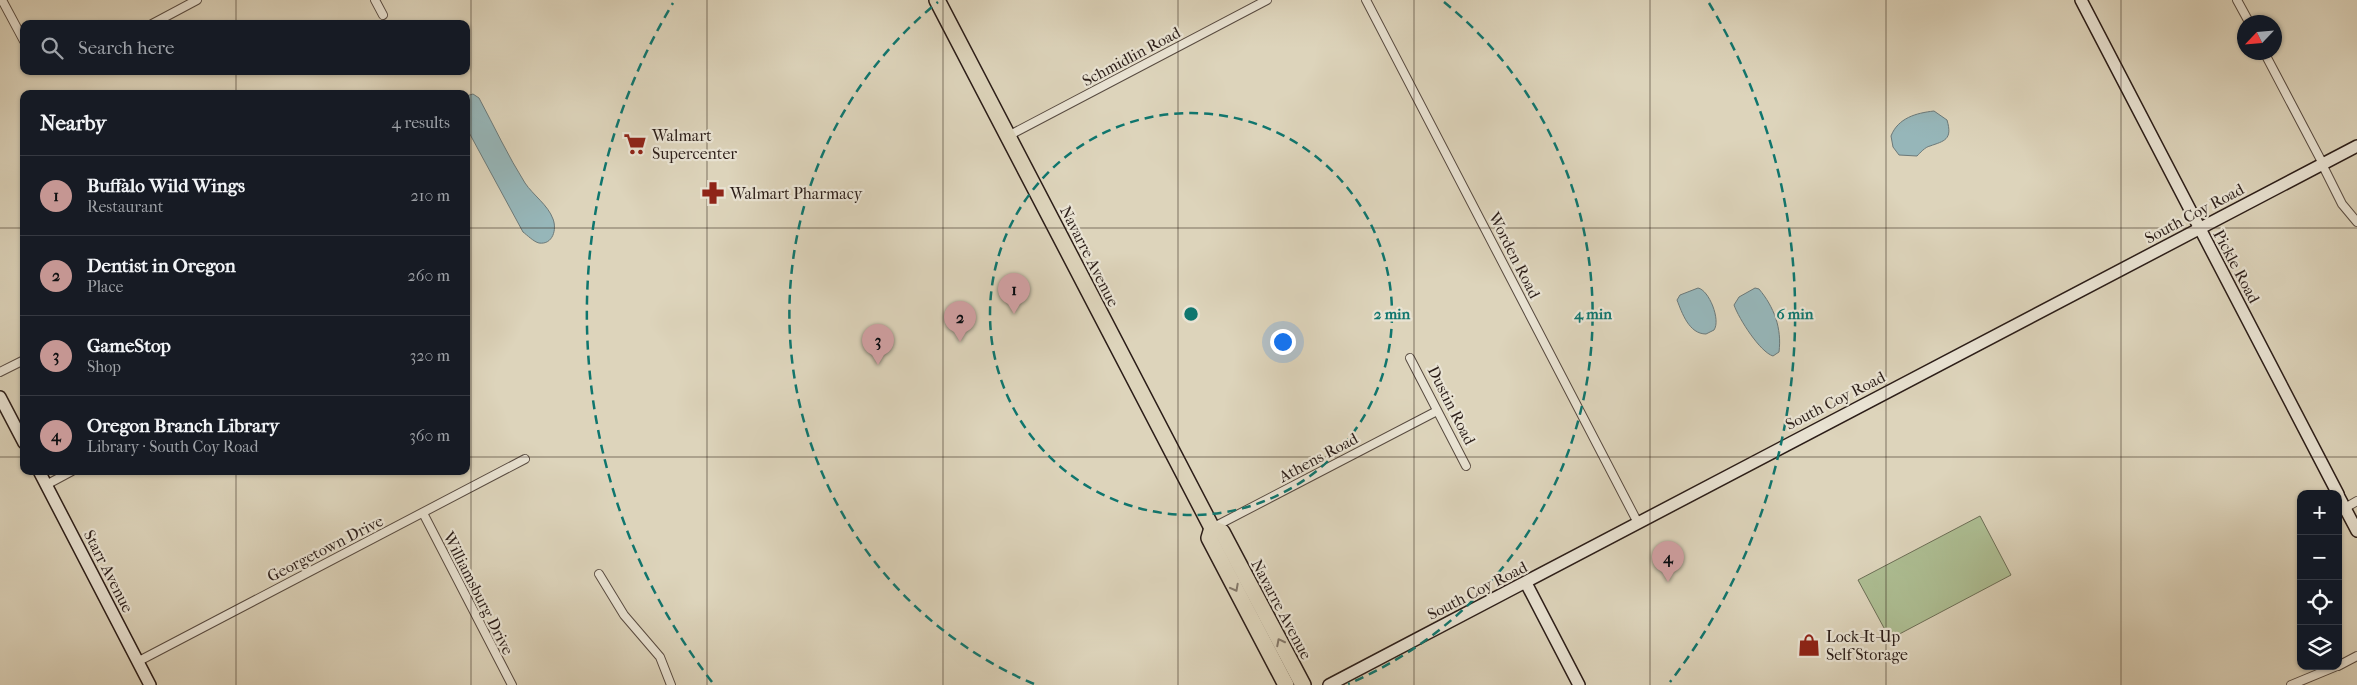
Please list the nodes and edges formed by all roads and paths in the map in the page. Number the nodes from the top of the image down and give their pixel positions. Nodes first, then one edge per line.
1 (2, 0) edge
2 (197, 0) edge
3 (375, 0) edge
4 (937, 0) edge
5 (1267, 0) edge
6 (1366, 0) edge
7 (2081, 0) edge
8 (2237, 0) edge
9 (383, 15) dead end
10 (2245, 15) edge
11 (160, 20) edge
12 (20, 34) edge
13 (2268, 60) edge
14 (1008, 136) junction
15 (2357, 146) edge
16 (2322, 164) junction
17 (2357, 222) edge
18 (2199, 228) junction
19 (1410, 358) dead end
20 (20, 362) edge
21 (0, 372) edge
22 (0, 397) edge
23 (1437, 411) junction
24 (20, 434) edge
25 (525, 459) dead end
26 (1466, 466) dead end
27 (41, 475) edge
28 (65, 475) edge
29 (46, 485) junction
30 (2336, 490) edge
31 (2357, 501) edge
32 (2342, 502) edge
33 (2345, 508) junction
34 (422, 513) junction
35 (1638, 523) junction
36 (1212, 528) junction
37 (2357, 531) edge
38 (1216, 550) junction
39 (599, 574) dead end
40 (1245, 575) junction
41 (1526, 583) junction
42 (2357, 656) edge
43 (137, 662) junction
44 (2342, 664) edge
45 (2328, 670) edge
46 (150, 685) edge
47 (512, 685) edge
48 (671, 685) edge
49 (1286, 685) edge
50 (1303, 685) edge
51 (1329, 685) edge
52 (1579, 685) edge
53 (2291, 685) edge

1 - 12 street
2 - 11 street
3 - 9 street
4 - 14 highway, Navarre Avenue
5 - 14 street, Schmidlin Road
6 - 35 street, Worden Road
7 - 18 street, Pickle Road
8 - 10 street
13 - 16 street
14 - 36 highway, Navarre Avenue
15 - 16 street, South Coy Road
16 - 17 street
16 - 18 street, South Coy Road
18 - 30 street, Pickle Road
18 - 35 street, South Coy Road
19 - 23 street, Dustin Road
20 - 21 street
22 - 24 street
23 - 26 street, Dustin Road
23 - 36 street, Athens Road
25 - 34 street, Georgetown Drive
27 - 29 street, Starr Avenue
28 - 29 street
29 - 43 street, Starr Avenue
31 - 33 street
32 - 33 street, Pickle Road
33 - 37 street, Pickle Road
34 - 43 street, Georgetown Drive
34 - 47 street, Williamsburg Drive
35 - 41 street, South Coy Road
36 - 38 highway, Navarre Avenue
36 - 40 highway, Navarre Avenue
38 - 40 highway
38 -> 49 highway, Navarre Avenue
39 - 48 street
50 -> 40 highway, Navarre Avenue
41 - 51 street, South Coy Road
41 - 52 street
42 - 44 street
43 - 46 street, Starr Avenue
45 - 53 street

